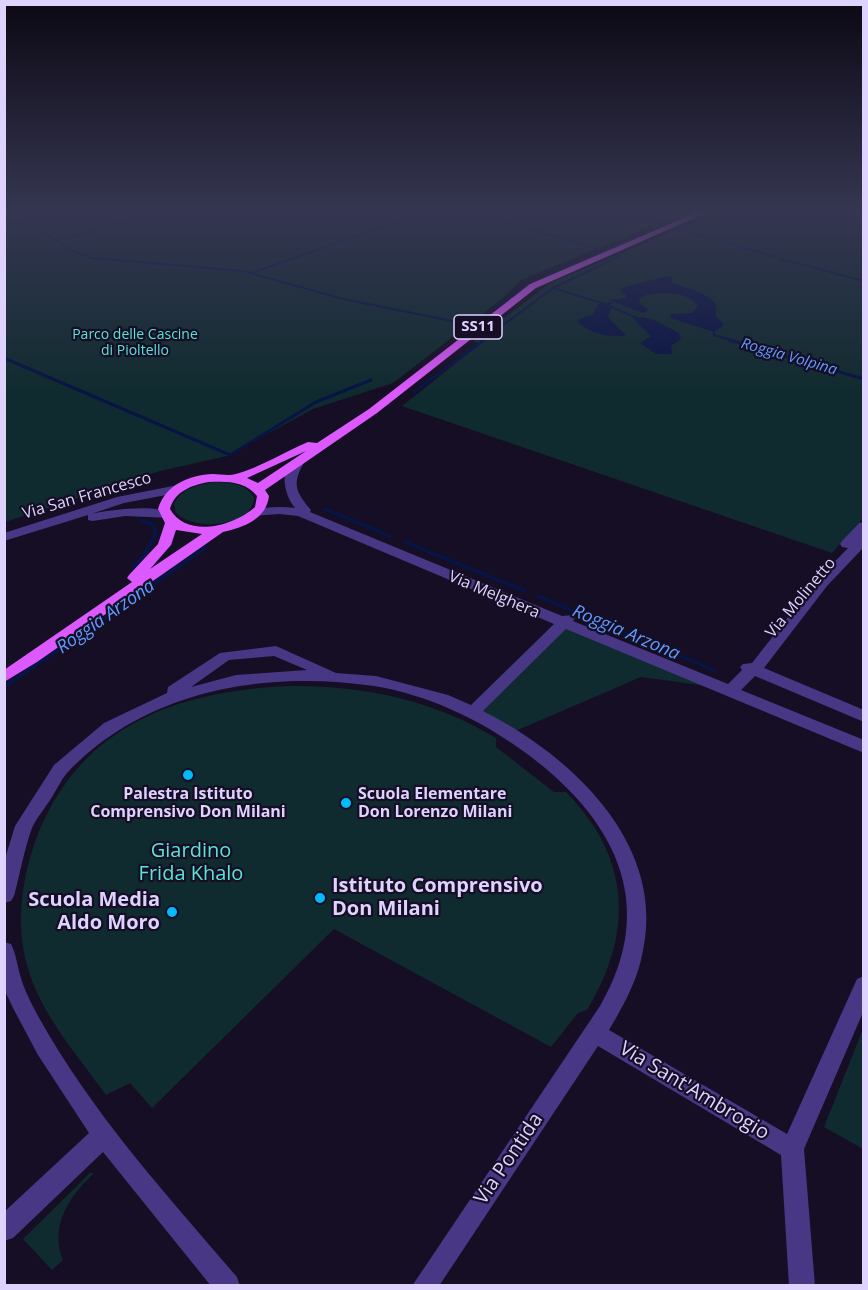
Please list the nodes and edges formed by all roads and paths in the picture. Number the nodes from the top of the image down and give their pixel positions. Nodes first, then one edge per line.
1 (564, 272) edge
2 (352, 425) junction
3 (300, 461) junction
4 (235, 479) junction
5 (178, 489) junction
6 (261, 493) junction
7 (305, 510) junction
8 (257, 513) junction
9 (169, 518) junction
10 (864, 526) edge
11 (219, 530) junction
12 (4, 537) edge
13 (864, 538) edge
14 (4, 547) edge
15 (100, 612) junction
16 (565, 621) junction
17 (4, 677) edge
18 (337, 678) junction
19 (742, 678) junction
20 (158, 701) junction
21 (473, 712) junction
22 (864, 717) edge
23 (864, 740) edge
24 (864, 747) edge
25 (4, 896) edge
26 (4, 950) edge
27 (864, 985) edge
28 (595, 1033) junction
29 (103, 1136) junction
30 (792, 1149) junction
31 (4, 1229) edge
32 (228, 1286) edge
33 (424, 1286) edge
34 (802, 1286) edge

1 - 2 main road, SS11
2 - 3 main road, SS11
2 - 4 main road, SS11
3 - 6 main road, SS11
3 - 7 street
4 - 5 main road, SS11
4 - 6 main road, SS11
5 - 9 main road
5 - 12 street, Via San Francesco
6 - 7 street, Via Melghera
6 - 8 main road
7 - 16 street, Via Melghera
8 - 11 main road
8 - 16 street, Via Melghera
9 - 11 main road
9 - 14 street, Via San Francesco
9 - 15 main road
10 - 19 street, Via Molinetto
11 - 15 main road
13 - 19 street, Via Molinetto
15 - 17 main road
16 - 19 street, Via Melghera
16 - 21 street
18 - 20 street
18 - 20 street
18 - 21 street, Via Pontida
19 - 22 street
19 - 23 street, Via Melghera
19 - 24 street, Via Melghera
20 - 25 street
21 - 28 street, Via Pontida
26 - 29 street
27 - 30 street
28 - 30 street, Via Sant'Ambrogio
28 - 33 street, Via Pontida
29 - 31 street
29 - 32 street
30 - 34 street

